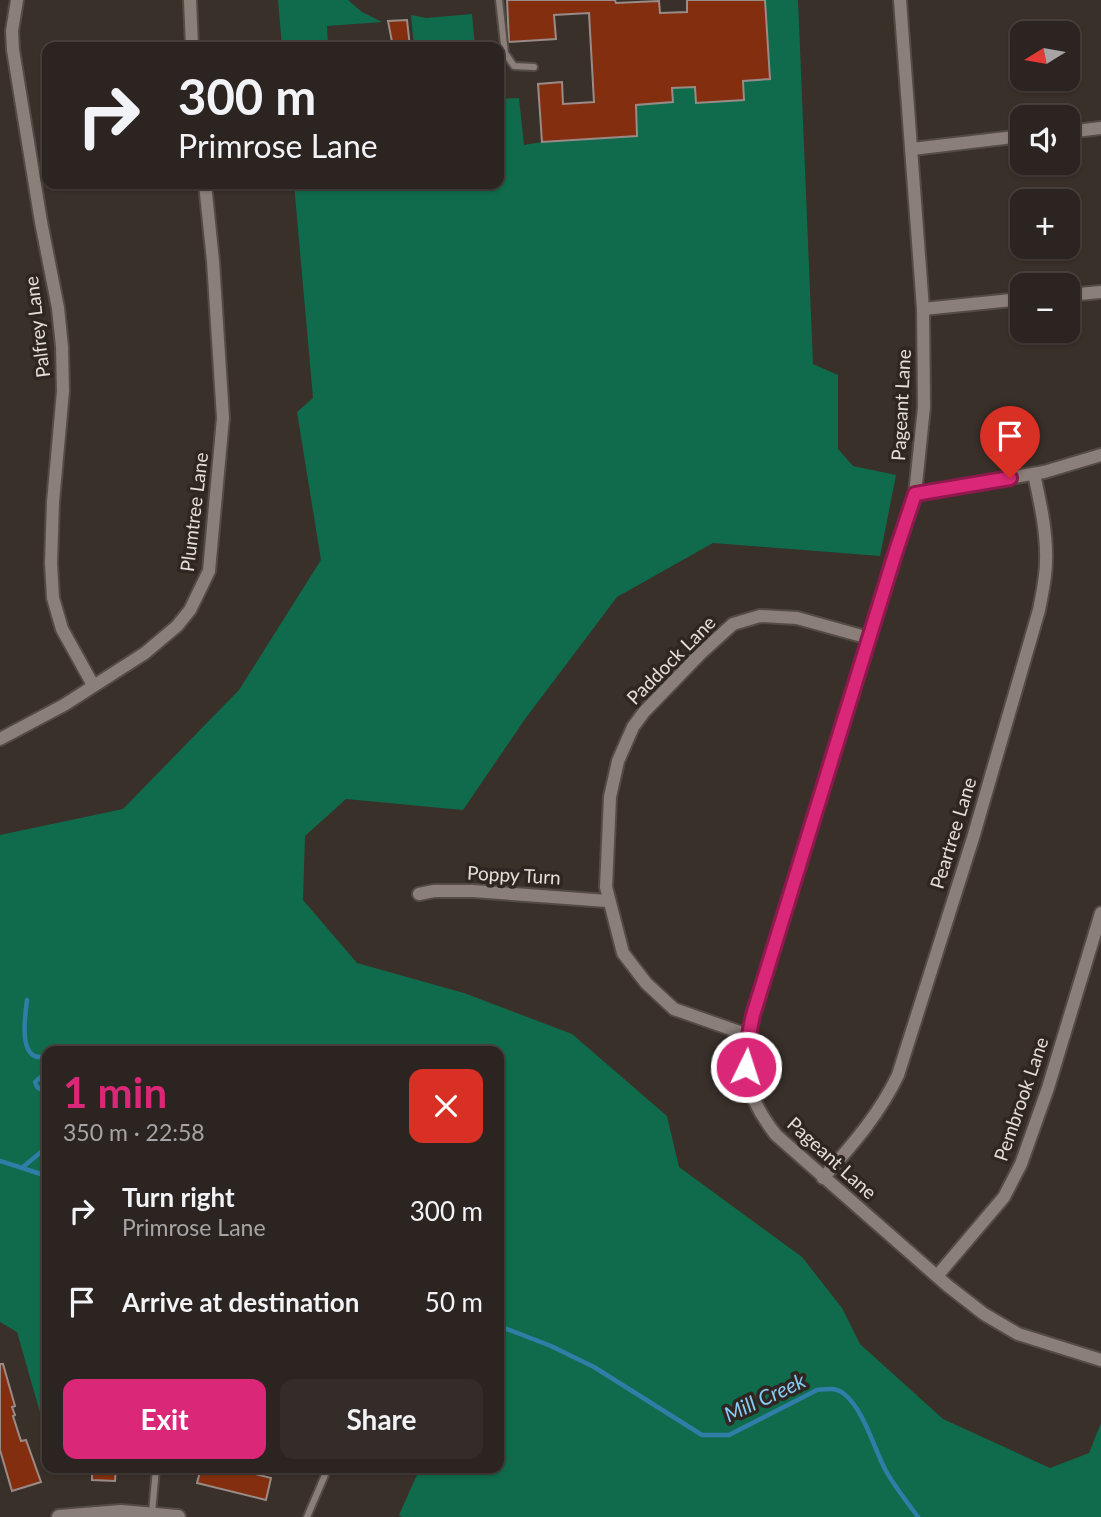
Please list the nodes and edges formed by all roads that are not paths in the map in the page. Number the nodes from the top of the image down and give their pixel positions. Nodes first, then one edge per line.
1 (17, 0) edge
2 (190, 0) edge
3 (499, 0) edge
4 (900, 0) edge
5 (192, 42) edge
6 (504, 42) edge
7 (504, 44) edge
8 (534, 67) dead end
9 (1101, 128) edge
10 (1080, 131) edge
11 (1010, 137) edge
12 (912, 149) junction
13 (206, 189) edge
14 (1101, 292) edge
15 (1080, 294) edge
16 (1010, 300) edge
17 (923, 309) junction
18 (1101, 455) edge
19 (1034, 474) junction
20 (915, 494) junction
21 (869, 638) junction
22 (93, 685) junction
23 (0, 739) edge
24 (419, 894) dead end
25 (607, 901) junction
26 (1101, 913) edge
27 (748, 1035) junction
28 (823, 1178) junction
29 (937, 1276) junction
30 (1101, 1360) edge
31 (156, 1473) edge
32 (326, 1473) edge
33 (152, 1513) junction
34 (59, 1517) edge
35 (178, 1517) edge
36 (307, 1517) edge

1 - 22 street, Palfrey Lane
2 - 5 street
3 - 6 lane
4 - 12 street, Pageant Lane
7 - 8 lane
9 - 10 street
11 - 12 street
12 - 17 street, Pageant Lane
13 - 22 street, Plumtree Lane
14 - 15 street
16 - 17 street
17 - 20 street, Pageant Lane
18 - 19 street
19 - 20 street
19 - 28 street, Peartree Lane
20 - 21 street, Pageant Lane
21 - 25 street, Paddock Lane
21 - 27 street, Pageant Lane
22 - 23 street, Plumtree Lane
24 - 25 street, Poppy Turn
25 - 27 street, Paddock Lane
26 - 29 street, Pembrook Lane
27 - 28 street, Pageant Lane
28 - 29 street, Pageant Lane
29 - 30 street, Pageant Lane
31 - 33 lane
32 - 36 lane
33 - 34 street
33 - 35 street

